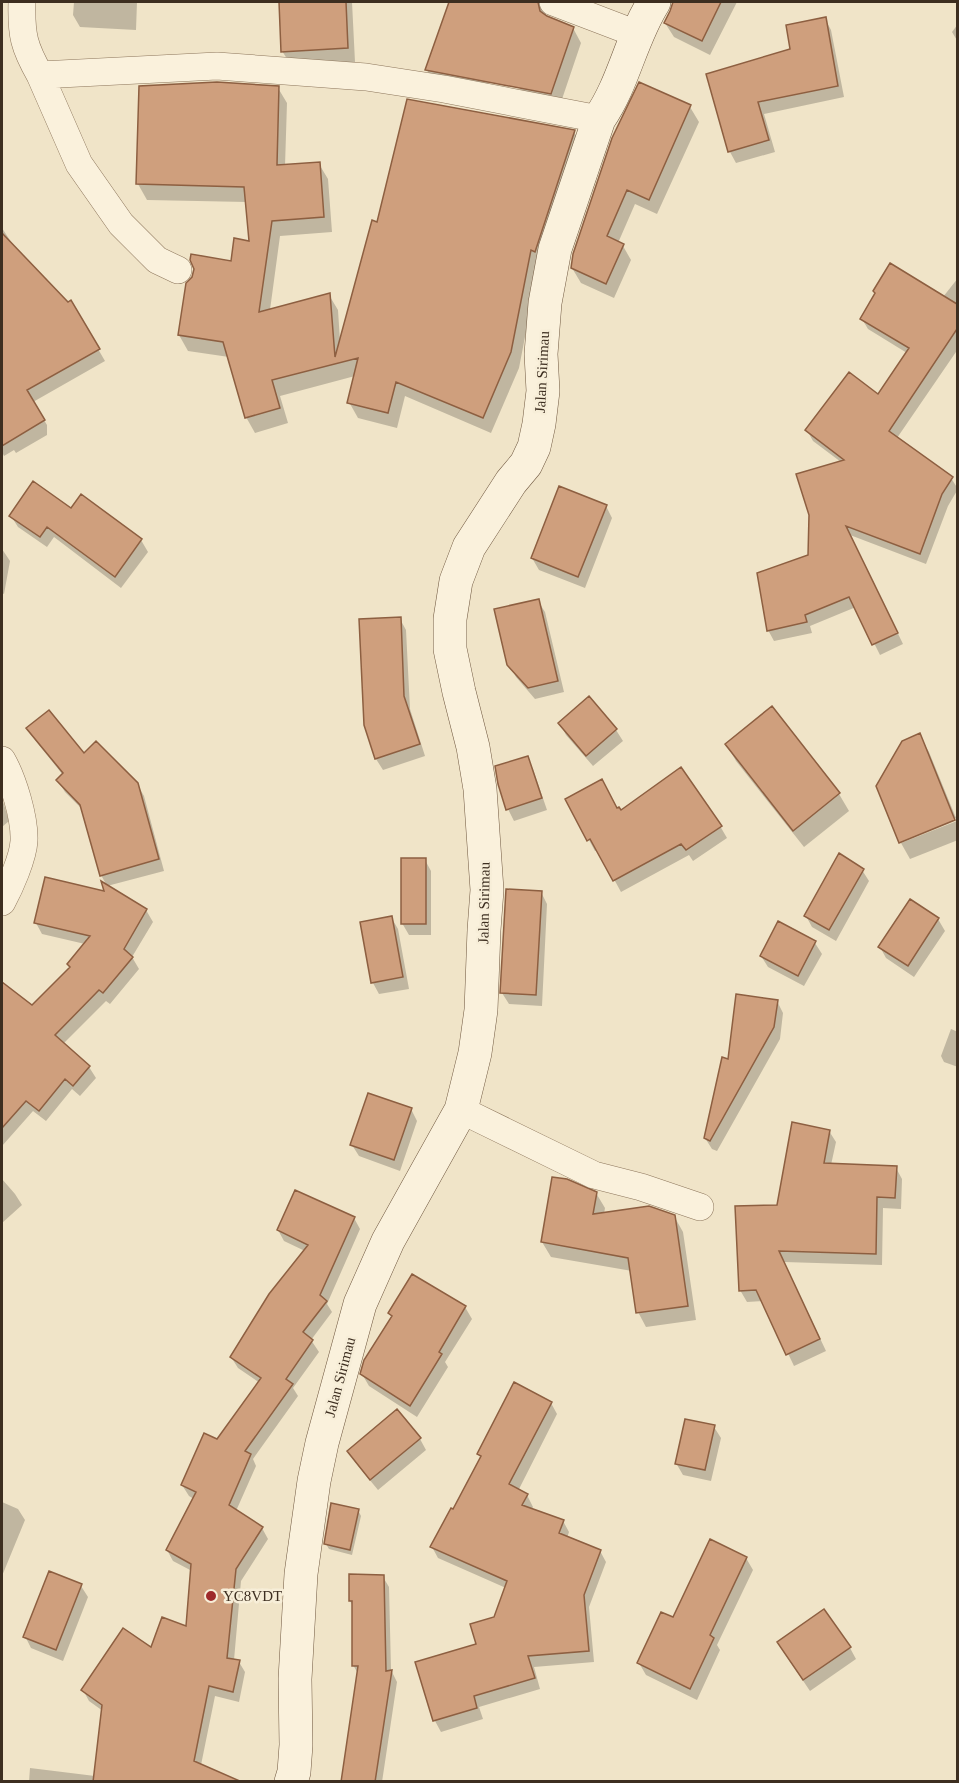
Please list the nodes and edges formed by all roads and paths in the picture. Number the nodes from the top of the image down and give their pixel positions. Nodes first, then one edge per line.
1 (22, 2) edge
2 (553, 2) edge
3 (654, 2) edge
4 (637, 34) junction
5 (40, 75) junction
6 (599, 119) junction
7 (178, 270) dead end
8 (2, 760) edge
9 (2, 903) edge
10 (460, 1110) junction
11 (700, 1207) dead end
12 (291, 1782) edge

1 - 5 street
2 - 4 street
3 - 4 main road, Jalan Sirimau
4 - 6 main road, Jalan Sirimau
5 - 6 street
5 - 7 street
6 - 10 main road, Jalan Sirimau
8 - 9 street
10 - 11 street
10 - 12 main road, Jalan Sirimau

